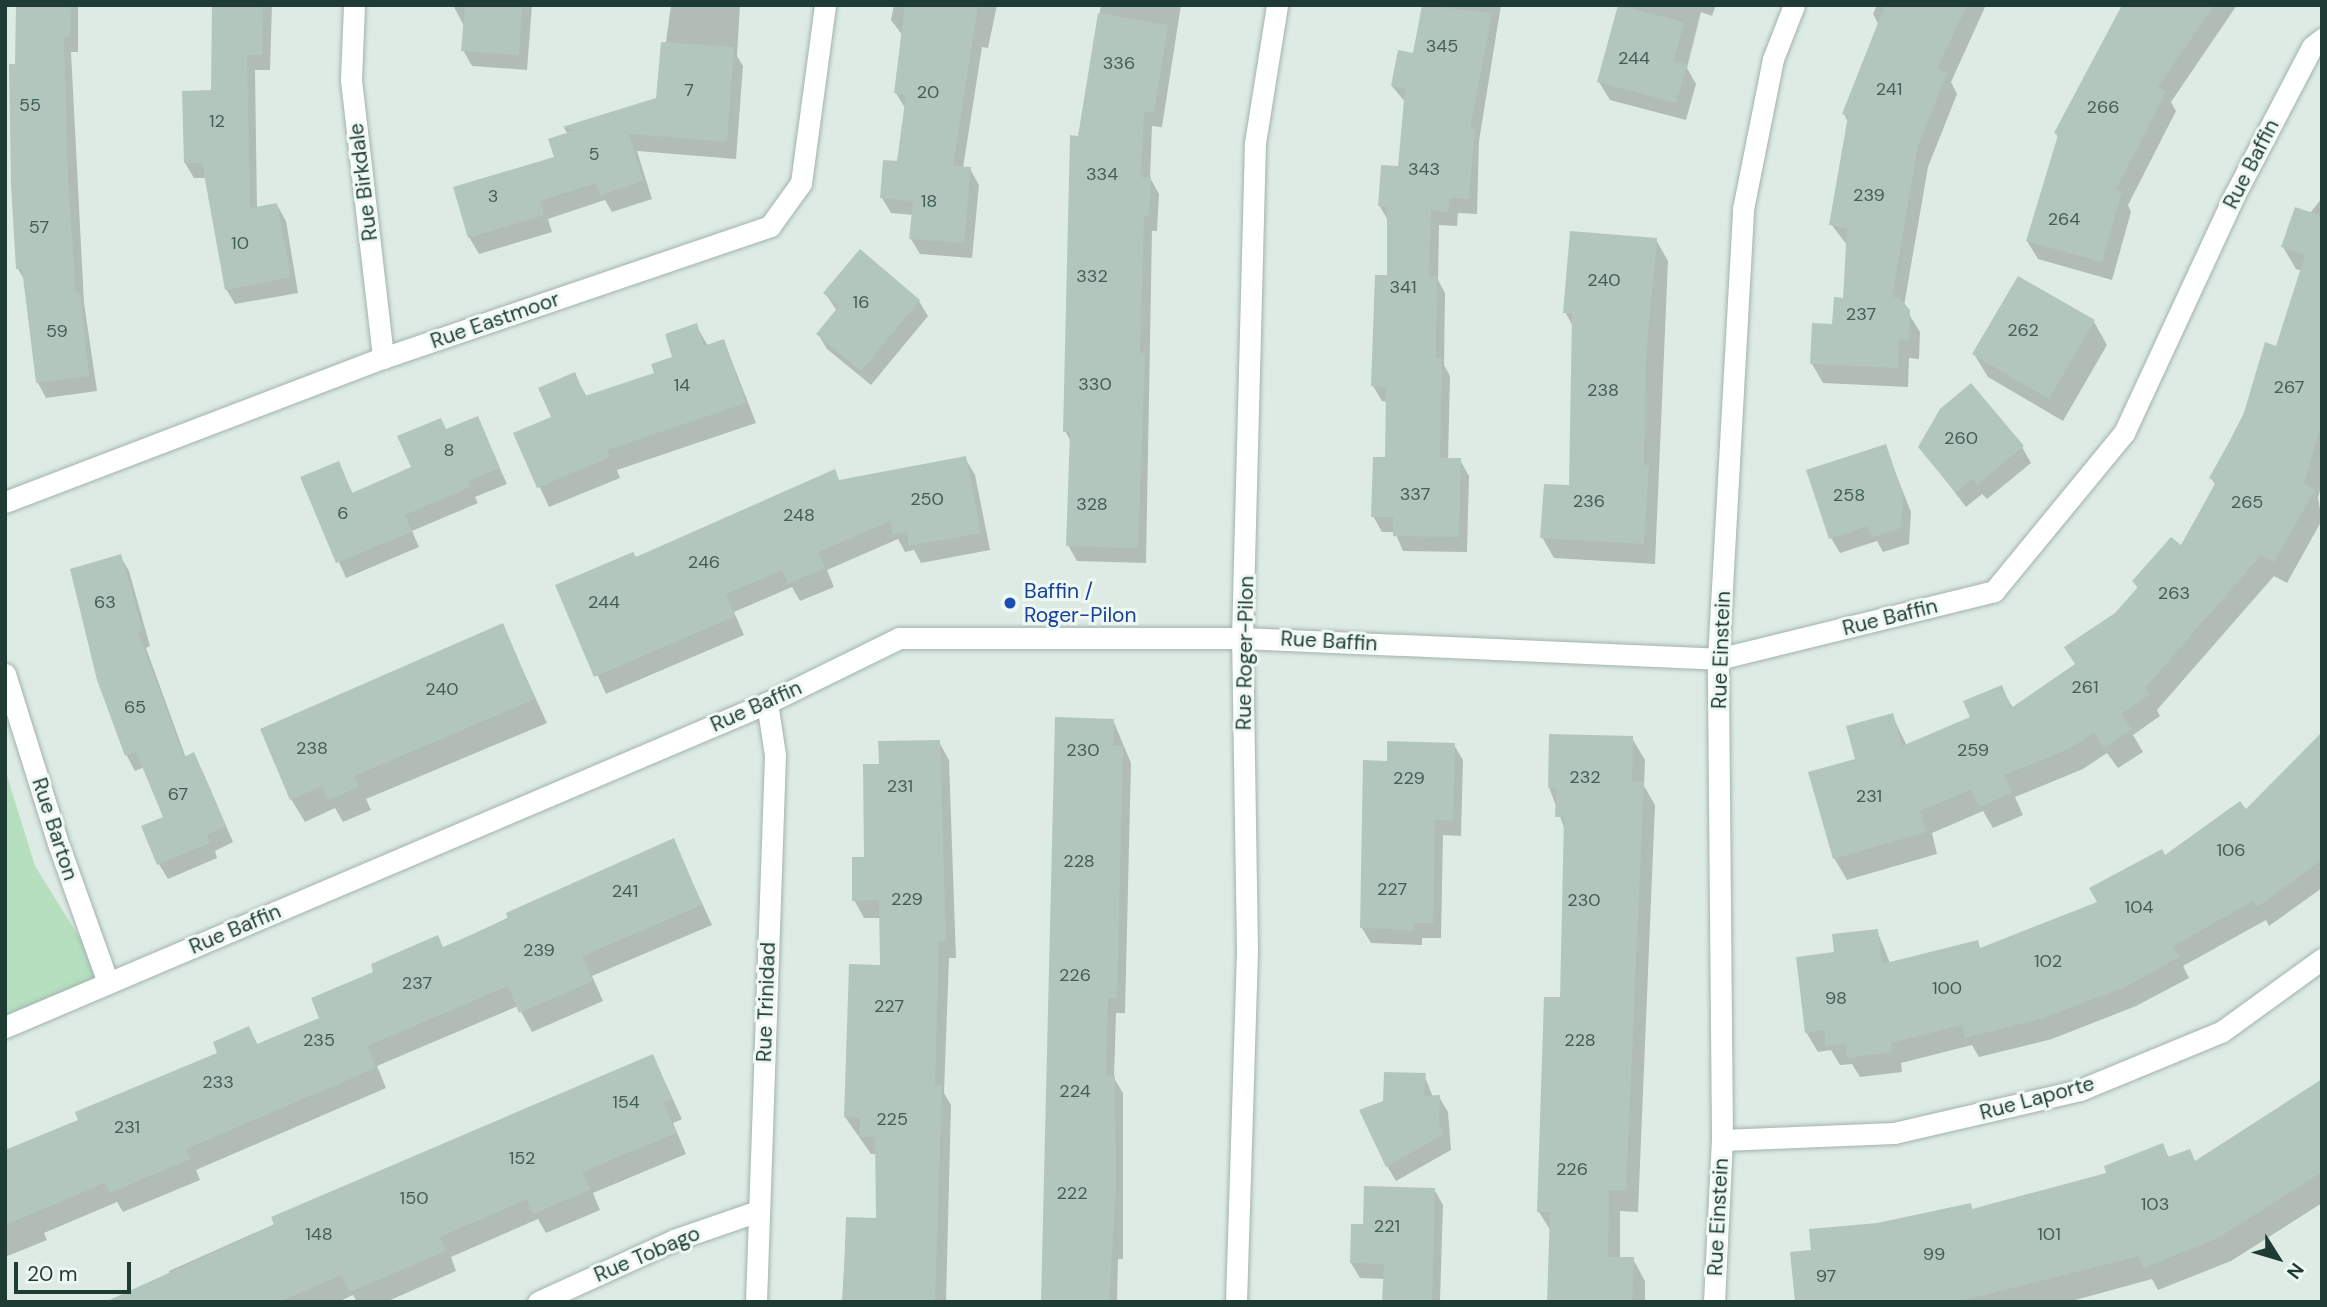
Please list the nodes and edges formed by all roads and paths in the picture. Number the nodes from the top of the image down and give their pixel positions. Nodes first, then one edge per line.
1 (354, 5) edge
2 (825, 5) edge
3 (1277, 5) edge
4 (1794, 5) edge
5 (2322, 40) edge
6 (383, 358) junction
7 (5, 502) edge
8 (1242, 638) junction
9 (1718, 659) junction
10 (5, 674) edge
11 (767, 703) junction
12 (2322, 959) edge
13 (108, 983) junction
14 (5, 1027) edge
15 (1722, 1140) junction
16 (758, 1211) junction
17 (538, 1302) edge
18 (756, 1302) edge
19 (1236, 1302) edge
20 (1714, 1302) edge

1 - 6 street, Rue Birkdale
2 - 6 street, Rue Eastmoor
3 - 8 street, Rue Roger-Pilon
4 - 9 street, Rue Einstein
5 - 9 street, Rue Baffin
6 - 7 street, Rue Eastmoor
8 - 9 street, Rue Baffin
8 - 11 street, Rue Baffin
8 - 19 street, Rue Roger-Pilon
9 - 15 street, Rue Einstein
10 - 13 street, Rue Barton
11 - 13 street, Rue Baffin
11 - 16 street, Rue Trinidad
12 - 15 street, Rue Laporte
13 - 14 street, Rue Baffin
15 - 20 street, Rue Einstein
16 - 17 street, Rue Tobago
16 - 18 street, Rue Trinidad

